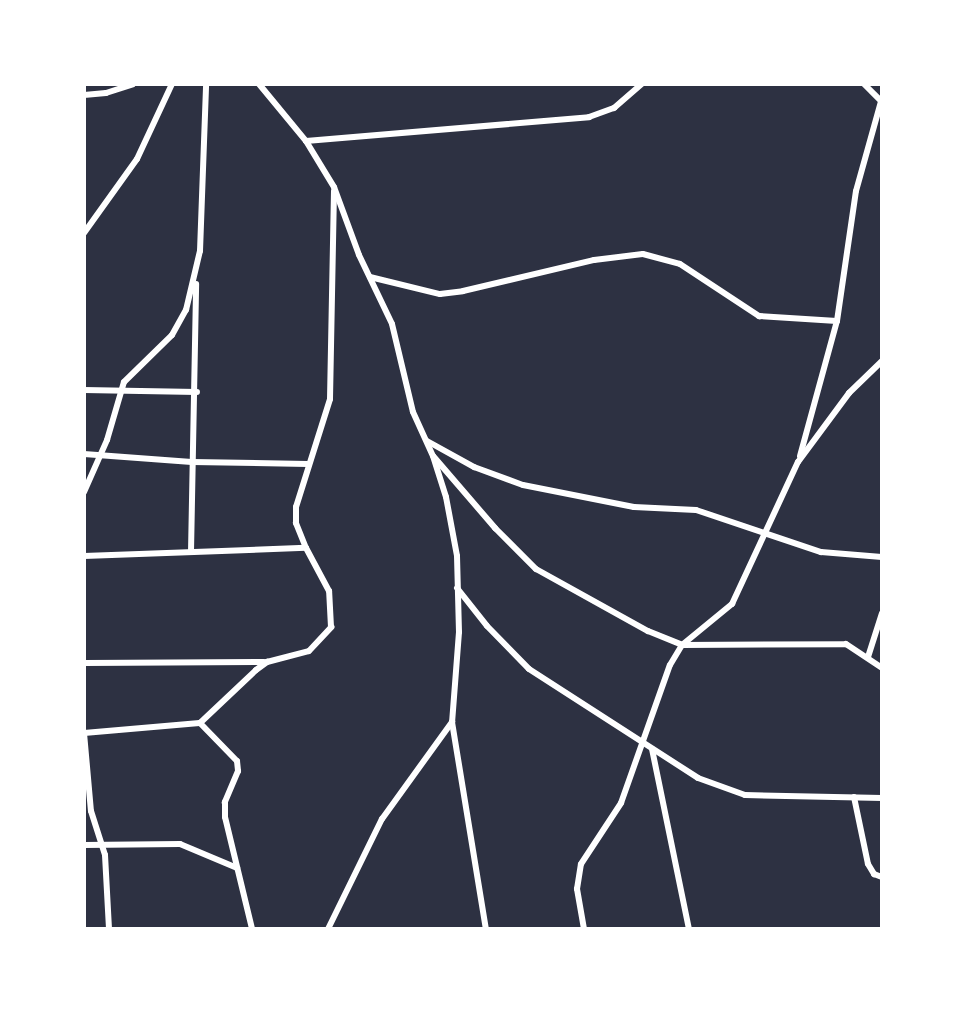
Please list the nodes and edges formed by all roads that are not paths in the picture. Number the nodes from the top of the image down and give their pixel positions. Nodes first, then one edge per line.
1 (133, 84) edge
2 (172, 84) edge
3 (206, 84) edge
4 (259, 84) edge
5 (642, 84) edge
6 (864, 84) edge
7 (84, 95) edge
8 (881, 100) edge
9 (306, 141) junction
10 (334, 187) junction
11 (84, 232) edge
12 (196, 275) junction
13 (370, 277) junction
14 (837, 321) junction
15 (882, 361) edge
16 (84, 390) edge
17 (119, 391) junction
18 (197, 392) junction
19 (427, 441) junction
20 (84, 454) edge
21 (433, 456) junction
22 (100, 457) junction
23 (192, 462) junction
24 (798, 462) junction
25 (308, 464) junction
26 (84, 492) edge
27 (765, 533) junction
28 (306, 548) junction
29 (191, 552) junction
30 (84, 556) edge
31 (882, 557) edge
32 (457, 588) junction
33 (882, 613) edge
34 (682, 645) junction
35 (868, 657) junction
36 (267, 662) junction
37 (84, 663) edge
38 (882, 668) edge
39 (452, 722) junction
40 (200, 723) junction
41 (84, 733) edge
42 (641, 743) junction
43 (652, 749) junction
44 (86, 776) edge
45 (854, 797) junction
46 (882, 798) edge
47 (103, 843) junction
48 (84, 845) edge
49 (237, 868) junction
50 (882, 877) edge
51 (109, 929) edge
52 (252, 929) edge
53 (328, 929) edge
54 (486, 929) edge
55 (584, 929) edge
56 (689, 929) edge

1 - 7 street
2 - 11 street
3 - 12 street
4 - 9 street
5 - 9 street
6 - 8 street
8 - 14 street
9 - 10 street
10 - 13 street
10 - 25 street
12 - 17 street
12 - 18 street
13 - 14 street
13 - 19 street
14 - 24 street
15 - 24 street
16 - 17 street
17 - 18 street
17 - 22 street
18 - 23 street
19 - 21 street
19 - 27 street
20 - 22 street
21 - 32 street
21 - 34 street
22 - 23 street
22 - 26 street
23 - 25 street
23 - 29 street
24 - 27 street
25 - 28 street
27 - 31 street
27 - 34 street
28 - 29 street
28 - 36 street
29 - 30 street
32 - 39 street
32 - 42 street
33 - 35 street
34 - 35 street
34 - 42 street
35 - 38 street
36 - 37 street
36 - 40 street
39 - 53 street
39 - 54 street
40 - 41 street
40 - 49 street
41 - 44 street
42 - 43 street
42 - 55 street
43 - 45 street
43 - 56 street
44 - 47 street
45 - 46 street
45 - 50 street
47 - 48 street
47 - 49 street
47 - 51 street
49 - 52 street

